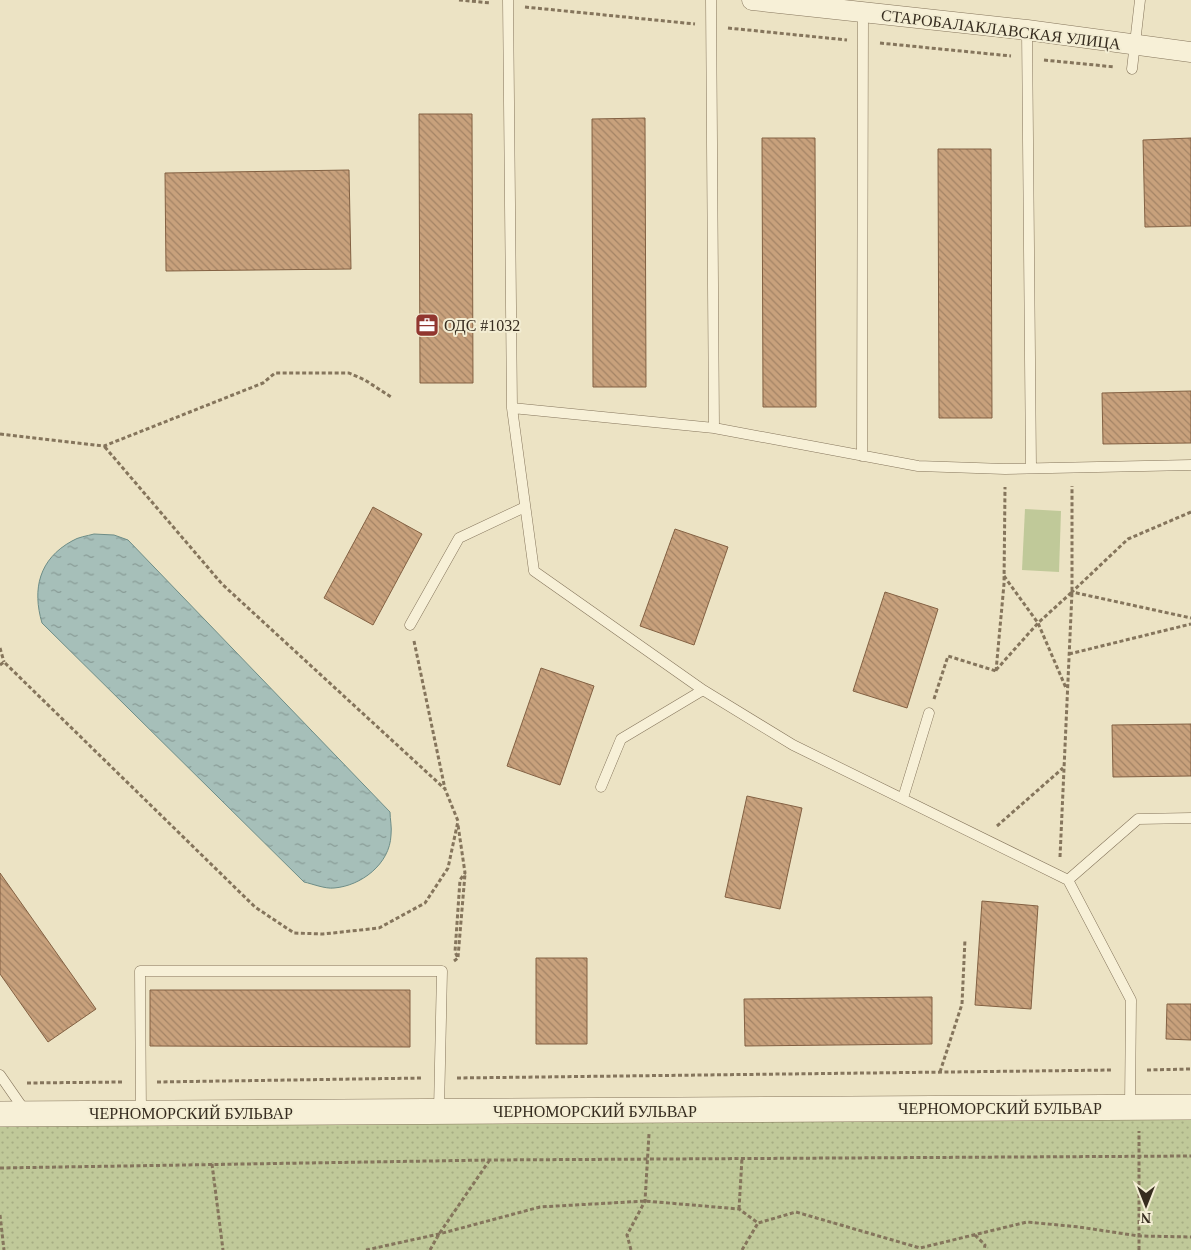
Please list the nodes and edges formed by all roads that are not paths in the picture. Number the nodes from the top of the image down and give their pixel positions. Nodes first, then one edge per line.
1 (710, 0) edge
2 (752, 0) edge
3 (1140, 0) edge
4 (508, 3) edge
5 (808, 3) edge
6 (863, 13) junction
7 (1027, 30) junction
8 (1134, 45) junction
9 (1191, 52) edge
10 (1132, 69) road end
11 (512, 408) junction
12 (714, 428) junction
13 (862, 456) junction
14 (1191, 465) edge
15 (1031, 468) junction
16 (525, 507) junction
17 (410, 626) road end
18 (703, 690) junction
19 (929, 713) road end
20 (601, 787) dead end
21 (903, 798) junction
22 (1191, 818) edge
23 (1068, 880) junction
24 (3, 1079) edge
25 (1191, 1107) edge
26 (439, 1111) junction
27 (0, 1114) edge
28 (27, 1114) junction
29 (142, 1114) junction
30 (1134, 1115) junction

1 - 12 lane
2 - 5 street, СТАРОБАЛАКЛАВСКАЯ УЛИЦА
3 - 8 lane
4 - 11 lane
5 - 6 street, СТАРОБАЛАКЛАВСКАЯ УЛИЦА
6 - 7 street, СТАРОБАЛАКЛАВСКАЯ УЛИЦА
6 - 13 lane
7 - 8 street, СТАРОБАЛАКЛАВСКАЯ УЛИЦА
7 - 15 lane
8 - 9 street, СТАРОБАЛАКЛАВСКАЯ УЛИЦА
8 - 10 lane
11 - 12 lane
11 - 16 lane
12 - 13 lane
13 - 15 lane
14 - 15 lane
16 - 17 lane
16 - 18 lane
18 - 20 lane
18 - 21 lane
19 - 21 lane
21 - 23 lane
22 - 23 lane
23 - 30 lane
24 - 28 lane
25 - 30 street, ЧЕРНОМОРСКИЙ БУЛЬВАР
26 - 29 street, ЧЕРНОМОРСКИЙ БУЛЬВАР
26 - 29 lane
26 - 30 street, ЧЕРНОМОРСКИЙ БУЛЬВАР
27 - 28 street, ЧЕРНОМОРСКИЙ БУЛЬВАР
28 - 29 street, ЧЕРНОМОРСКИЙ БУЛЬВАР

